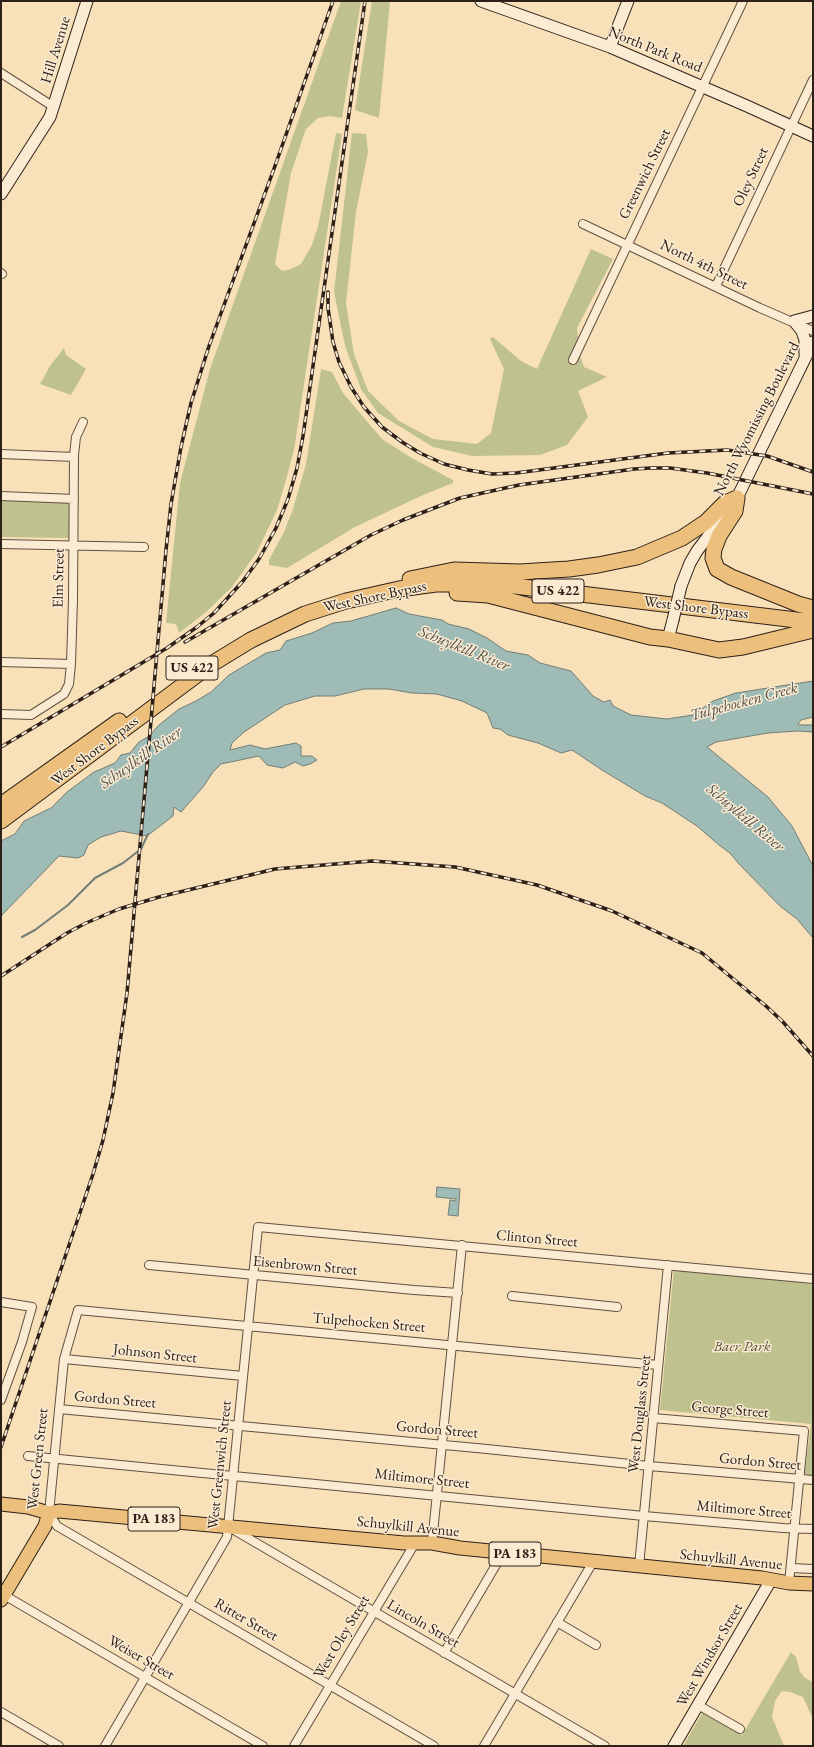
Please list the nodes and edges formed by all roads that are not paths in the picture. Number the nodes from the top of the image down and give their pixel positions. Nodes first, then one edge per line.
1 (87, 1) edge
2 (481, 1) edge
3 (628, 1) edge
4 (743, 1) edge
5 (610, 47) junction
6 (1, 73) edge
7 (813, 80) edge
8 (702, 86) junction
9 (54, 108) junction
10 (791, 126) junction
11 (813, 136) edge
12 (1, 194) edge
13 (583, 224) dead end
14 (627, 244) junction
15 (716, 286) junction
16 (813, 316) edge
17 (794, 321) junction
18 (813, 331) edge
19 (813, 342) edge
20 (573, 360) dead end
21 (804, 360) junction
22 (83, 422) dead end
23 (1, 454) edge
24 (74, 457) junction
25 (1, 496) edge
26 (737, 498) junction
27 (74, 499) junction
28 (1, 544) edge
29 (74, 545) junction
30 (144, 547) dead end
31 (407, 579) junction
32 (813, 608) edge
33 (306, 614) junction
34 (813, 614) edge
35 (813, 622) edge
36 (813, 630) edge
37 (668, 639) junction
38 (1, 662) edge
39 (71, 664) junction
40 (1, 714) edge
41 (1, 805) edge
42 (1, 821) edge
43 (258, 1227) joint
44 (462, 1246) junction
45 (149, 1265) dead end
46 (668, 1265) junction
47 (253, 1275) junction
48 (813, 1279) edge
49 (458, 1293) junction
50 (512, 1296) dead end
51 (1, 1302) edge
52 (617, 1307) dead end
53 (78, 1310) joint
54 (248, 1326) junction
55 (453, 1345) junction
56 (64, 1359) junction
57 (658, 1365) junction
58 (243, 1376) junction
59 (1, 1400) edge
60 (59, 1409) junction
61 (653, 1418) junction
62 (238, 1426) junction
63 (443, 1445) junction
64 (28, 1456) dead end
65 (55, 1458) junction
66 (648, 1466) junction
67 (234, 1475) junction
68 (800, 1480) junction
69 (813, 1480) edge
70 (438, 1495) junction
71 (1, 1504) edge
72 (50, 1513) junction
73 (644, 1516) junction
74 (228, 1526) junction
75 (795, 1528) junction
76 (813, 1529) edge
77 (415, 1543) junction
78 (432, 1543) junction
79 (503, 1553) junction
80 (593, 1562) junction
81 (639, 1566) junction
82 (813, 1569) edge
83 (790, 1575) junction
84 (771, 1580) junction
85 (813, 1584) edge
86 (2, 1598) edge
87 (189, 1603) junction
88 (374, 1612) junction
89 (557, 1622) junction
90 (596, 1645) dead end
91 (444, 1653) junction
92 (145, 1677) junction
93 (330, 1685) junction
94 (515, 1694) junction
95 (698, 1705) junction
96 (1, 1712) edge
97 (740, 1729) dead end
98 (59, 1746) edge
99 (105, 1746) edge
100 (263, 1746) edge
101 (294, 1746) edge
102 (434, 1746) edge
103 (484, 1746) edge
104 (605, 1746) edge
105 (674, 1746) edge

1 - 9 street, Hill Avenue
2 - 5 street, North Park Road
3 - 5 street
4 - 8 street, Greenwich Street
5 - 8 street, North Park Road
6 - 9 street
7 - 10 street, Oley Street
8 - 10 street, North Park Road
8 - 14 street, Greenwich Street
9 - 12 street, Hill Avenue
10 - 11 street, North Park Road
10 - 15 street, Oley Street
13 - 14 street, North 4th Street
14 - 15 street, North 4th Street
14 - 20 street, Greenwich Street
15 - 17 street, North 4th Street
16 - 17 street
17 - 18 street, North 4th Street
17 - 21 street
19 - 21 street, North Wyomissing Boulevard
21 - 26 street, North Wyomissing Boulevard
22 - 24 street, Elm Street
23 - 24 street
24 - 27 street, Elm Street
25 - 27 street
26 - 31 highway
26 - 32 highway
26 - 37 street, North Wyomissing Boulevard, bridge
27 - 29 street, Elm Street
28 - 29 street
29 - 30 street
29 - 39 street, Elm Street
31 - 34 highway, West Shore Bypass / US 422
31 - 41 highway, West Shore Bypass / US 422
33 - 35 highway, West Shore Bypass / US 422
33 - 37 highway
33 - 42 highway, West Shore Bypass / US 422
36 - 37 highway
38 - 39 street
39 - 40 street, Elm Street
43 - 44 street, Clinton Street
43 - 47 street, West Greenwich Street
44 - 46 street, Clinton Street
44 - 49 street
45 - 47 street, Eisenbrown Street
46 - 48 street, Clinton Street
46 - 57 street, West Douglass Street
47 - 49 street, Eisenbrown Street
47 - 54 street, West Greenwich Street
49 - 55 street
50 - 52 street
51 - 59 street
53 - 54 street, Tulpehocken Street
53 - 56 street, West Green Street
54 - 55 street, Tulpehocken Street
54 - 58 street, West Greenwich Street
55 - 57 street, Tulpehocken Street
55 - 63 street
56 - 58 street, Johnson Street
56 - 60 street, West Green Street
57 - 61 street, West Douglass Street
58 - 62 street, West Greenwich Street
60 - 62 street, Gordon Street
60 - 65 street, West Green Street
61 - 66 street, West Douglass Street
61 - 68 street, George Street
62 - 63 street, Gordon Street
62 - 67 street, West Greenwich Street
63 - 66 street, Gordon Street
63 - 70 street
64 - 65 street, Miltimore Street
65 - 67 street, Miltimore Street
65 - 72 street, West Green Street
66 - 68 street, Gordon Street
66 - 73 street, West Douglass Street
67 - 70 street, Miltimore Street
67 - 74 street, West Greenwich Street
68 - 69 street, Gordon Street
68 - 75 street
70 - 73 street, Miltimore Street
70 - 78 street
71 - 72 main road, Schuylkill Avenue / PA 183
72 - 74 main road, Schuylkill Avenue / PA 183
72 - 86 main road, West Green Street
72 - 87 street, Ritter Street
73 - 75 street, Miltimore Street
73 - 81 street, West Douglass Street
74 - 77 main road, Schuylkill Avenue / PA 183
74 - 87 street, West Greenwich Street
74 - 88 street, Lincoln Street
75 - 76 street, Miltimore Street
75 - 83 street
77 - 78 main road, Schuylkill Avenue / PA 183
77 - 88 street, West Oley Street
78 - 79 main road, Schuylkill Avenue / PA 183
79 - 80 main road, Schuylkill Avenue / PA 183
79 - 91 street
80 - 81 main road, Schuylkill Avenue / PA 183
80 - 89 street
81 - 84 main road, Schuylkill Avenue / PA 183
82 - 83 street, Schuylkill Avenue
83 - 84 main road, Schuylkill Avenue / PA 183
83 - 85 main road, Schuylkill Avenue / PA 183
84 - 95 street, West Windsor Street
86 - 92 street, Weiser Street
87 - 92 street, West Greenwich Street
87 - 93 street, Ritter Street
88 - 91 street, Lincoln Street
88 - 93 street, West Oley Street
89 - 90 street
89 - 94 street
91 - 94 street, Lincoln Street
92 - 99 street, West Greenwich Street
92 - 100 street, Weiser Street
93 - 101 street, West Oley Street
93 - 102 street, Ritter Street
94 - 103 street
94 - 104 street, Lincoln Street
95 - 97 street
95 - 105 street, West Windsor Street
96 - 98 street

